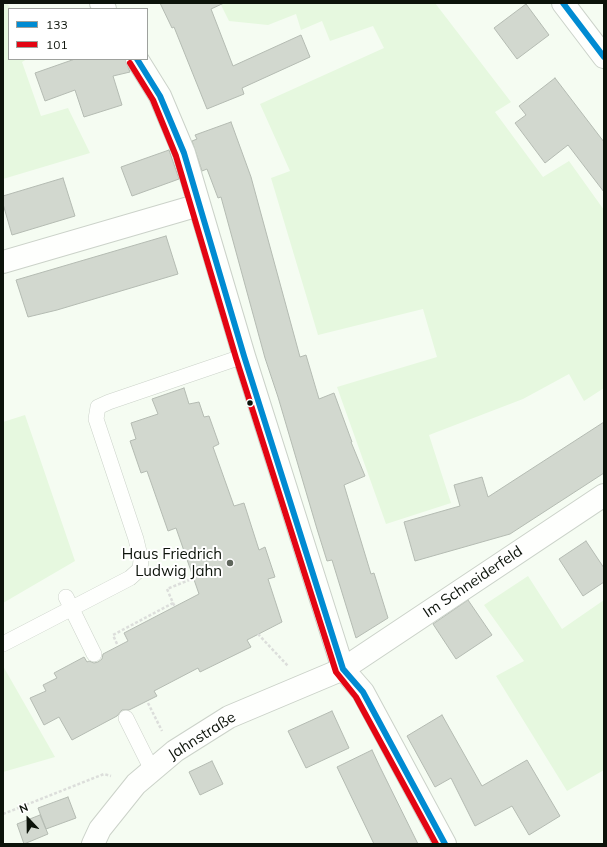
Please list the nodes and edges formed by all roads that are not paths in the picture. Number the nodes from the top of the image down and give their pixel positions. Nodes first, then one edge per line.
1 (563, 3) edge
2 (603, 55) edge
3 (138, 60) edge
4 (199, 205) junction
5 (3, 262) edge
6 (244, 356) junction
7 (604, 495) edge
8 (69, 603) junction
9 (3, 644) edge
10 (94, 654) dead end
11 (343, 669) junction
12 (126, 718) dead end
13 (152, 770) junction
14 (93, 844) edge
15 (445, 844) edge

1 - 2 street
3 - 4 street
4 - 5 street
4 - 6 street
6 - 8 lane
6 - 11 street
7 - 11 street, Im Schneiderfeld
8 - 9 lane
8 - 10 lane
11 - 13 street, Jahnstraße
11 - 15 street
12 - 13 lane
13 - 14 street, Jahnstraße

